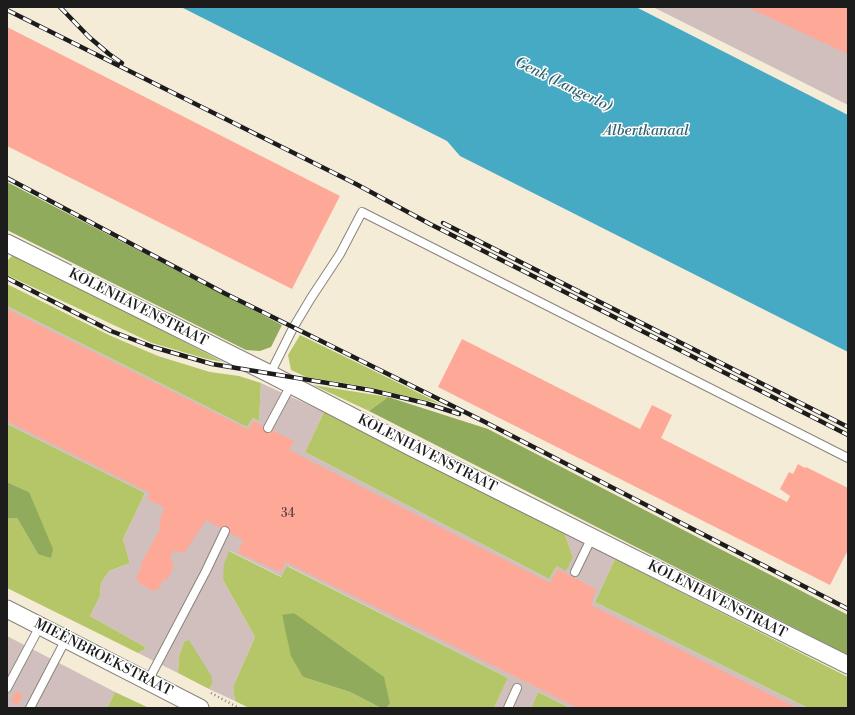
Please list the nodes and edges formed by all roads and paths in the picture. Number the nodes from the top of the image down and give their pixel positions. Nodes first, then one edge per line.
1 (7, 242) edge
2 (270, 374) junction
3 (291, 385) junction
4 (268, 428) dead end
5 (848, 458) edge
6 (224, 531) dead end
7 (592, 537) junction
8 (575, 572) dead end
9 (7, 609) edge
10 (40, 626) junction
11 (66, 639) junction
12 (848, 665) edge
13 (148, 681) junction
14 (7, 688) edge
15 (517, 688) dead end
16 (189, 706) edge
17 (30, 708) edge
18 (508, 708) edge

1 - 2 street, KOLENHAVENSTRAAT
2 - 3 street, KOLENHAVENSTRAAT
2 - 5 lane
3 - 4 lane
3 - 7 street, KOLENHAVENSTRAAT
6 - 13 lane
7 - 8 lane
7 - 12 street, KOLENHAVENSTRAAT
9 - 10 street, MIEËNBROEKSTRAAT
10 - 11 street, MIEËNBROEKSTRAAT
10 - 14 lane
11 - 13 street, MIEËNBROEKSTRAAT
11 - 17 lane
13 - 16 street, MIEËNBROEKSTRAAT
15 - 18 lane

